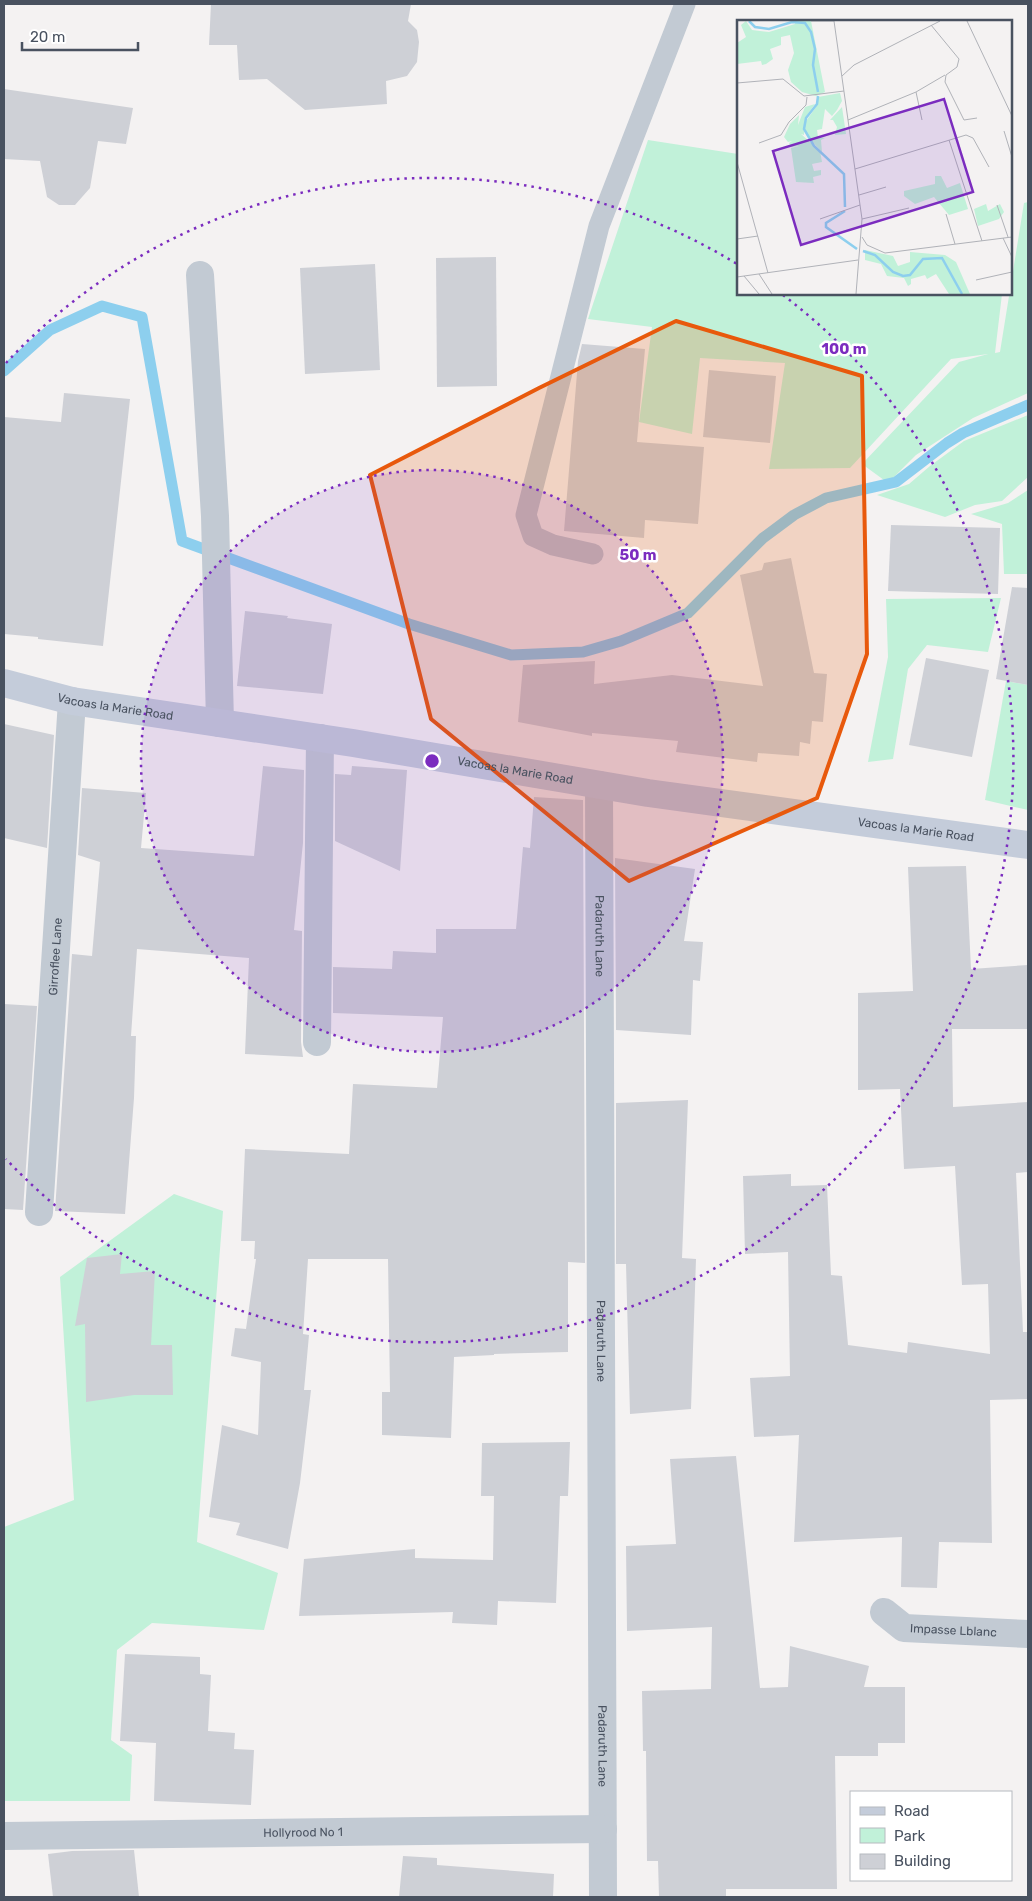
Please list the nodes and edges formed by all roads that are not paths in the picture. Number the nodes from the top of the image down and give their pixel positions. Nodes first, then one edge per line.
1 (685, 4) edge
2 (200, 275) dead end
3 (593, 554) dead end
4 (4, 683) edge
5 (72, 701) junction
6 (220, 724) junction
7 (320, 738) junction
8 (599, 785) junction
9 (1028, 845) edge
10 (317, 1042) dead end
11 (39, 1212) dead end
12 (884, 1612) dead end
13 (1028, 1634) edge
14 (602, 1829) junction
15 (4, 1836) edge
16 (603, 1897) edge

1 - 3 lane
2 - 6 street
4 - 5 main road, Vacoas la Marie Road
5 - 6 main road, Vacoas la Marie Road
5 - 11 street, Girroflee Lane
6 - 7 main road, Vacoas la Marie Road
7 - 8 main road, Vacoas la Marie Road
7 - 10 street
8 - 9 main road, Vacoas la Marie Road
8 - 14 street, Padaruth Lane
12 - 13 street, Impasse Lblanc
14 - 15 street, Hollyrood No 1
14 - 16 street, Padaruth Lane

